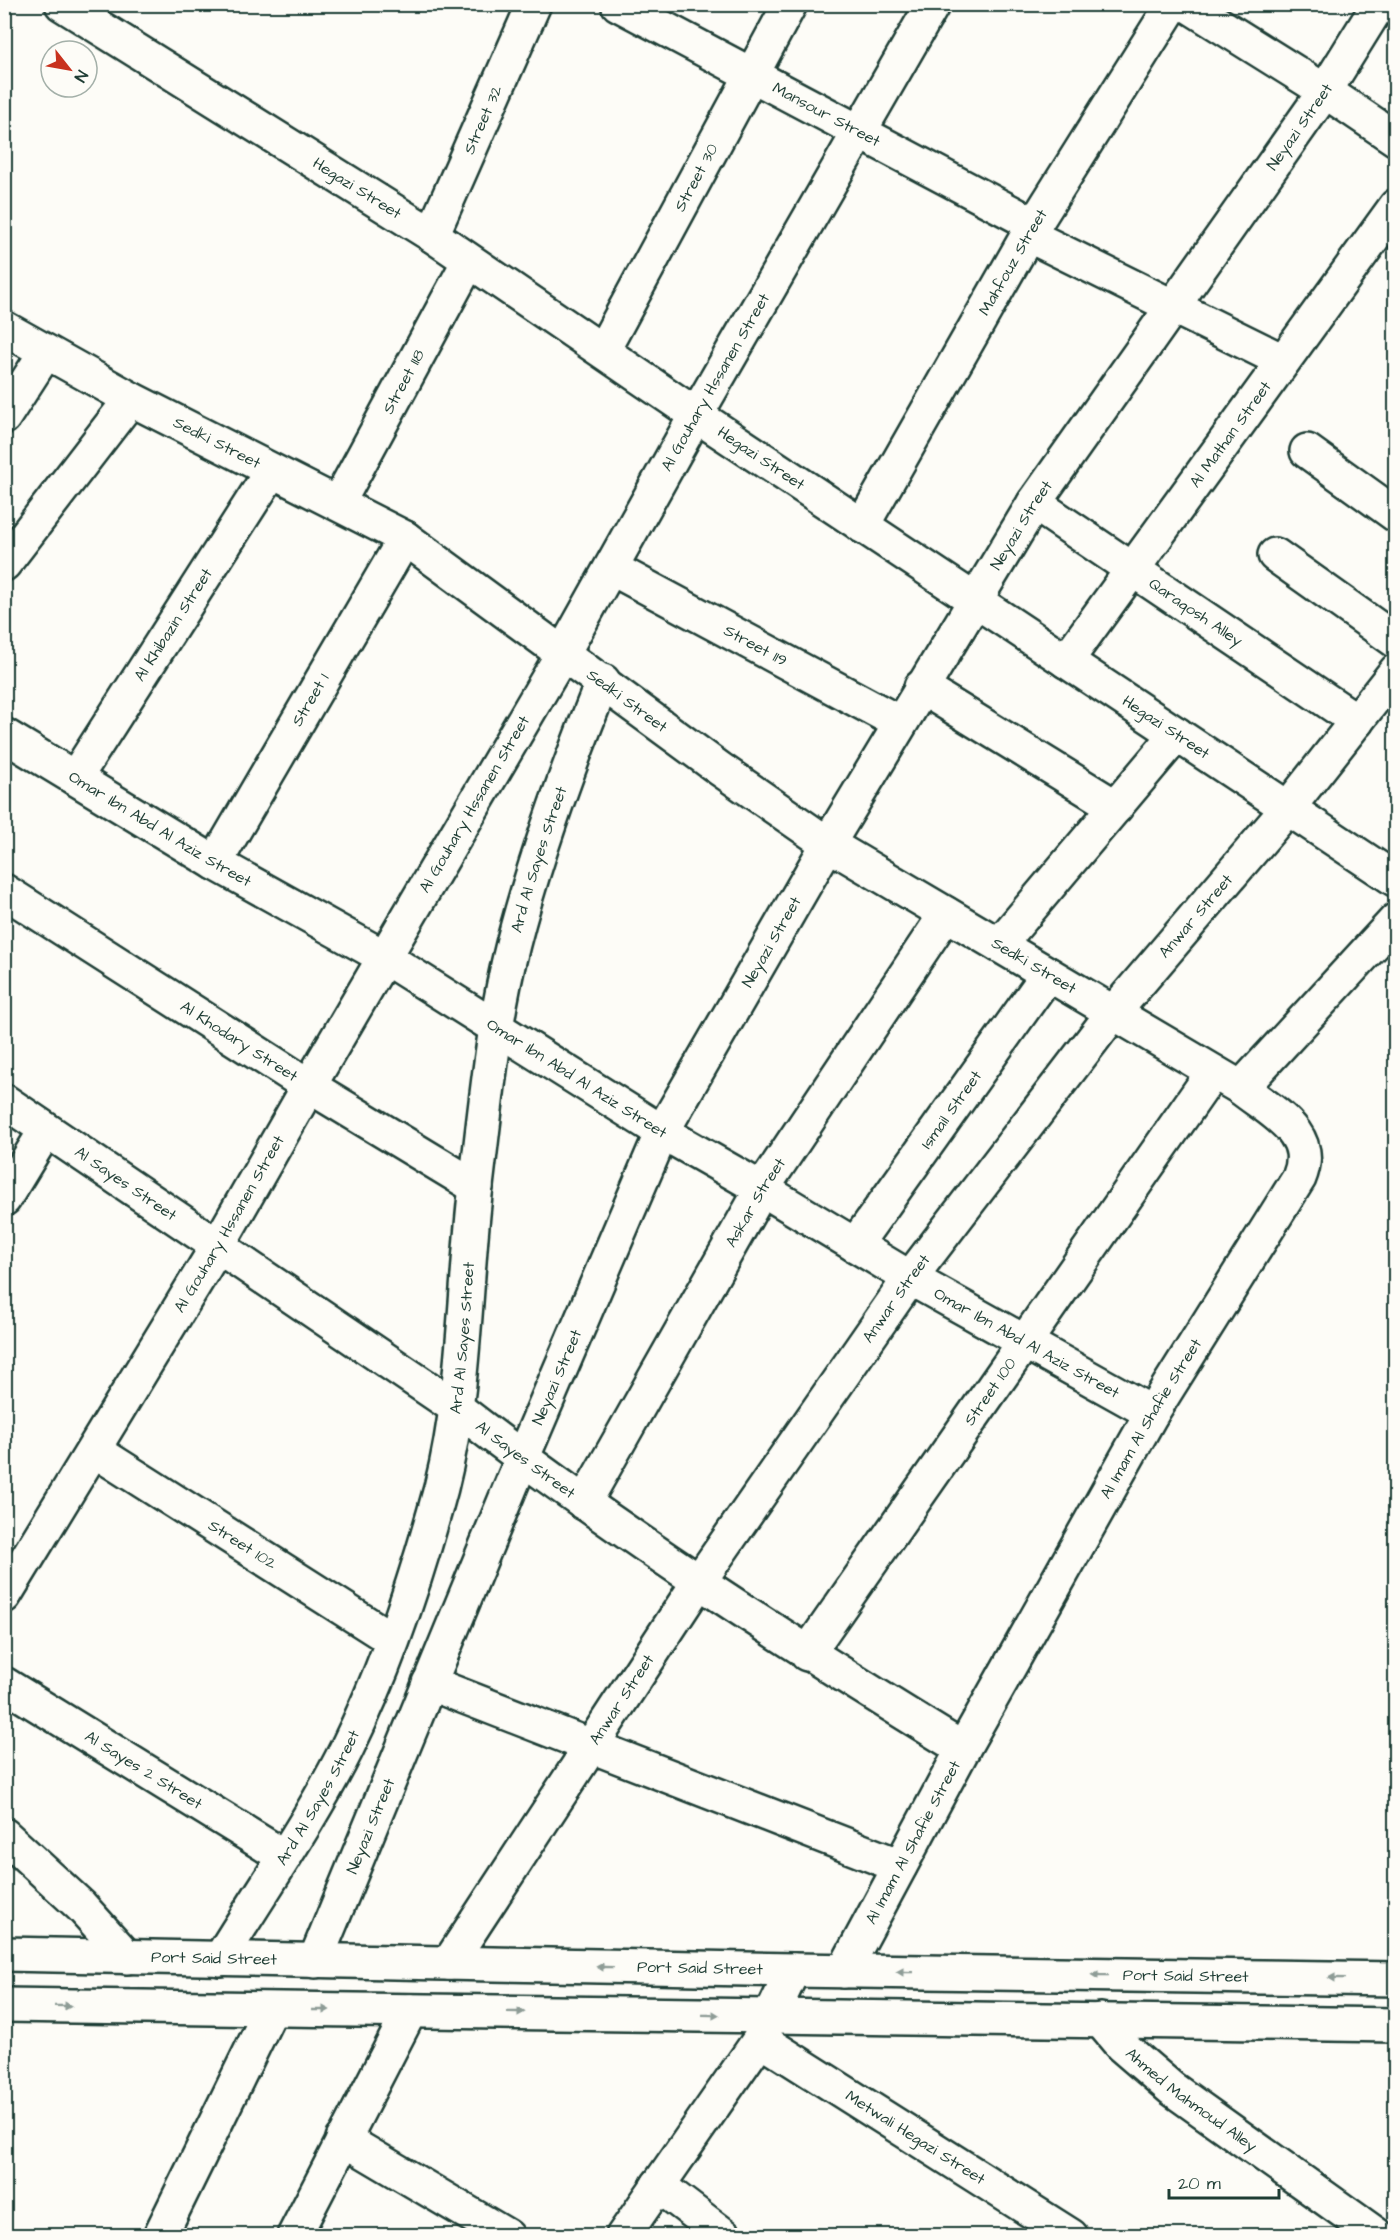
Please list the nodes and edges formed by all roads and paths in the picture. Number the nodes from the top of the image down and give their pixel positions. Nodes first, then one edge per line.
1 (62, 4) edge
2 (534, 4) edge
3 (618, 4) edge
4 (790, 4) edge
5 (933, 4) edge
6 (1173, 4) edge
7 (1186, 4) edge
8 (1379, 4) edge
9 (752, 75) junction
10 (1325, 91) junction
11 (858, 131) junction
12 (1395, 140) edge
13 (1395, 206) edge
14 (1031, 230) junction
15 (432, 236) junction
16 (470, 261) junction
17 (1173, 307) junction
18 (4, 328) edge
19 (603, 350) junction
20 (46, 352) junction
21 (1283, 361) junction
22 (131, 399) junction
23 (696, 415) junction
24 (4, 417) edge
25 (1307, 450) dead end
26 (271, 472) junction
27 (338, 503) junction
28 (1034, 503) junction
29 (1395, 515) edge
30 (862, 525) junction
31 (405, 538) junction
32 (1275, 555) dead end
33 (4, 564) edge
34 (611, 568) junction
35 (1132, 570) junction
36 (974, 600) junction
37 (1395, 641) edge
38 (563, 652) junction
39 (1066, 661) junction
40 (1395, 671) edge
41 (603, 681) junction
42 (921, 687) junction
43 (1357, 721) junction
44 (900, 723) junction
45 (1177, 734) junction
46 (4, 735) edge
47 (75, 778) junction
48 (1116, 807) junction
49 (1288, 808) junction
50 (828, 844) junction
51 (215, 863) junction
52 (1395, 880) edge
53 (4, 891) edge
54 (946, 914) junction
55 (1395, 920) edge
56 (999, 945) junction
57 (384, 957) junction
58 (1048, 974) junction
59 (1113, 1013) junction
60 (496, 1029) junction
61 (1213, 1071) junction
62 (309, 1086) junction
63 (1241, 1088) junction
64 (4, 1101) edge
65 (46, 1130) junction
66 (662, 1132) junction
67 (476, 1187) junction
68 (762, 1189) junction
69 (4, 1199) edge
70 (855, 1245) junction
71 (218, 1247) junction
72 (910, 1278) junction
73 (1024, 1342) junction
74 (458, 1409) junction
75 (1152, 1413) junction
76 (94, 1450) junction
77 (522, 1459) junction
78 (584, 1503) junction
79 (698, 1583) junction
80 (4, 1596) edge
81 (391, 1639) junction
82 (807, 1654) junction
83 (429, 1683) junction
84 (4, 1684) edge
85 (591, 1746) junction
86 (963, 1749) junction
87 (4, 1835) edge
88 (283, 1856) junction
89 (900, 1866) junction
90 (4, 1954) edge
91 (127, 1957) junction
92 (220, 1959) junction
93 (315, 1961) junction
94 (449, 1964) junction
95 (792, 1970) junction
96 (844, 1971) junction
97 (1395, 1979) edge
98 (4, 2006) edge
99 (271, 2010) junction
100 (410, 2011) junction
101 (1100, 2020) junction
102 (1395, 2025) edge
103 (766, 2027) junction
104 (343, 2139) junction
105 (658, 2186) junction
106 (160, 2235) edge
107 (294, 2235) edge
108 (507, 2235) edge
109 (623, 2235) edge
110 (725, 2235) edge
111 (1071, 2235) edge
112 (1378, 2235) edge

1 - 15 street, Hegazi Street
2 - 15 street, Street 32
3 - 9 street, Mansour Street
4 - 9 street, Street 30
5 - 11 street, Al Gouhary Hssanen Street
6 - 14 street, Mahfouz Street
7 - 10 street
8 - 10 street, Neyazi Street
9 - 11 street, Mansour Street
9 - 19 street, Street 30
10 - 12 street
10 - 17 street, Neyazi Street
11 - 14 street, Mansour Street
11 - 23 street, Al Gouhary Hssanen Street
13 - 21 street, Al Mathan Street
14 - 17 street, Mansour Street
14 - 30 street, Mahfouz Street
15 - 16 street, Hegazi Street
16 - 19 street, Hegazi Street
16 - 27 street, Street 118
17 - 21 street, Mansour Street
17 - 28 street, Neyazi Street
18 - 20 street, Sedki Street
19 - 23 street, Hegazi Street
20 - 22 street, Sedki Street
20 - 24 street
21 - 35 street, Al Mathan Street
22 - 26 street, Sedki Street
22 - 33 street
23 - 30 street, Hegazi Street
23 - 34 street, Al Gouhary Hssanen Street
25 - 29 street
26 - 27 street, Sedki Street
26 - 47 street, Al Khibazin Street
27 - 31 street, Sedki Street
28 - 35 street, Qaraqosh Alley
28 - 36 street, Neyazi Street
30 - 36 street, Hegazi Street
31 - 38 street, Sedki Street
31 - 51 street, Street 1
32 - 37 street
34 - 38 street, Al Gouhary Hssanen Street
34 - 44 street, Street 119
35 - 39 street, Al Mathan Street
35 - 43 street, Qaraqosh Alley
36 - 39 street, Hegazi Street
36 - 42 street, Neyazi Street
38 - 41 street, Sedki Street
38 - 57 street, Al Gouhary Hssanen Street
39 - 45 street, Hegazi Street
40 - 43 street, Anwar Street
41 - 50 street, Sedki Street
41 - 60 street, Ard Al Sayes Street
42 - 44 street, Neyazi Street
42 - 48 street
43 - 49 street, Anwar Street
44 - 50 street, Neyazi Street
45 - 48 street
45 - 49 street, Hegazi Street
46 - 47 street, Omar Ibn Abd Al Aziz Street
47 - 51 street, Omar Ibn Abd Al Aziz Street
48 - 56 street
49 - 52 street, Hegazi Street
49 - 59 street, Anwar Street
50 - 54 street, Sedki Street
50 - 66 street, Neyazi Street
51 - 57 street, Omar Ibn Abd Al Aziz Street
53 - 62 street, Al Khodary Street
54 - 56 street, Sedki Street
54 - 68 street, Askar Street
55 - 63 street
56 - 58 street, Sedki Street
57 - 60 street, Omar Ibn Abd Al Aziz Street
57 - 62 street, Al Gouhary Hssanen Street
58 - 59 street, Sedki Street
58 - 70 street, Ismail Street
59 - 61 street, Sedki Street
59 - 72 street, Anwar Street
60 - 66 street, Omar Ibn Abd Al Aziz Street
60 - 67 street, Ard Al Sayes Street
61 - 63 street, Sedki Street
61 - 73 street, Street 100
62 - 67 street, Al Khodary Street
62 - 71 street, Al Gouhary Hssanen Street
63 - 75 street, Al Imam Al Shafie Street
64 - 65 street, Al Sayes Street
65 - 69 street
65 - 71 street, Al Sayes Street
66 - 68 street, Omar Ibn Abd Al Aziz Street
66 - 77 street, Neyazi Street
67 - 74 street, Ard Al Sayes Street
68 - 70 street, Omar Ibn Abd Al Aziz Street
68 - 78 street, Askar Street
70 - 72 street, Omar Ibn Abd Al Aziz Street
71 - 74 street, Al Sayes Street
71 - 76 street, Al Gouhary Hssanen Street
72 - 73 street, Omar Ibn Abd Al Aziz Street
72 - 79 street, Anwar Street
73 - 75 street, Omar Ibn Abd Al Aziz Street
73 - 82 street, Street 100
74 - 77 street, Al Sayes Street
74 - 81 street, Ard Al Sayes Street
75 - 86 street, Al Imam Al Shafie Street
76 - 80 street, Al Gouhary Hssanen Street
76 - 81 street, Street 102
77 - 78 street, Al Sayes Street
77 - 83 street, Neyazi Street
78 - 79 street, Al Sayes Street
79 - 82 street, Al Sayes Street
79 - 85 street, Anwar Street
81 - 88 street, Ard Al Sayes Street
82 - 86 street, Al Sayes Street
83 - 85 street
83 - 93 street, Neyazi Street
84 - 88 street, Al Sayes 2 Street
85 - 89 street
85 - 94 street, Anwar Street
86 - 89 street, Al Imam Al Shafie Street
87 - 91 street
88 - 92 street, Ard Al Sayes Street
89 - 96 street, Al Imam Al Shafie Street
90 - 91 street, Port Said Street
91 - 92 street, Port Said Street
92 - 93 street, Port Said Street
93 - 94 street, Port Said Street
95 -> 94 street, Port Said Street
95 - 96 street, Port Said Street
95 - 103 street
97 -> 96 street, Port Said Street
98 -> 99 street
99 -> 100 street
99 - 106 street
100 -> 103 street
100 - 104 street
101 - 102 street
101 - 103 street
101 - 112 street, Ahmed Mahmoud Alley
103 - 105 street
103 - 111 street, Metwali Hegazi Street
104 - 107 street
104 - 108 street
105 - 109 street
105 - 110 street

